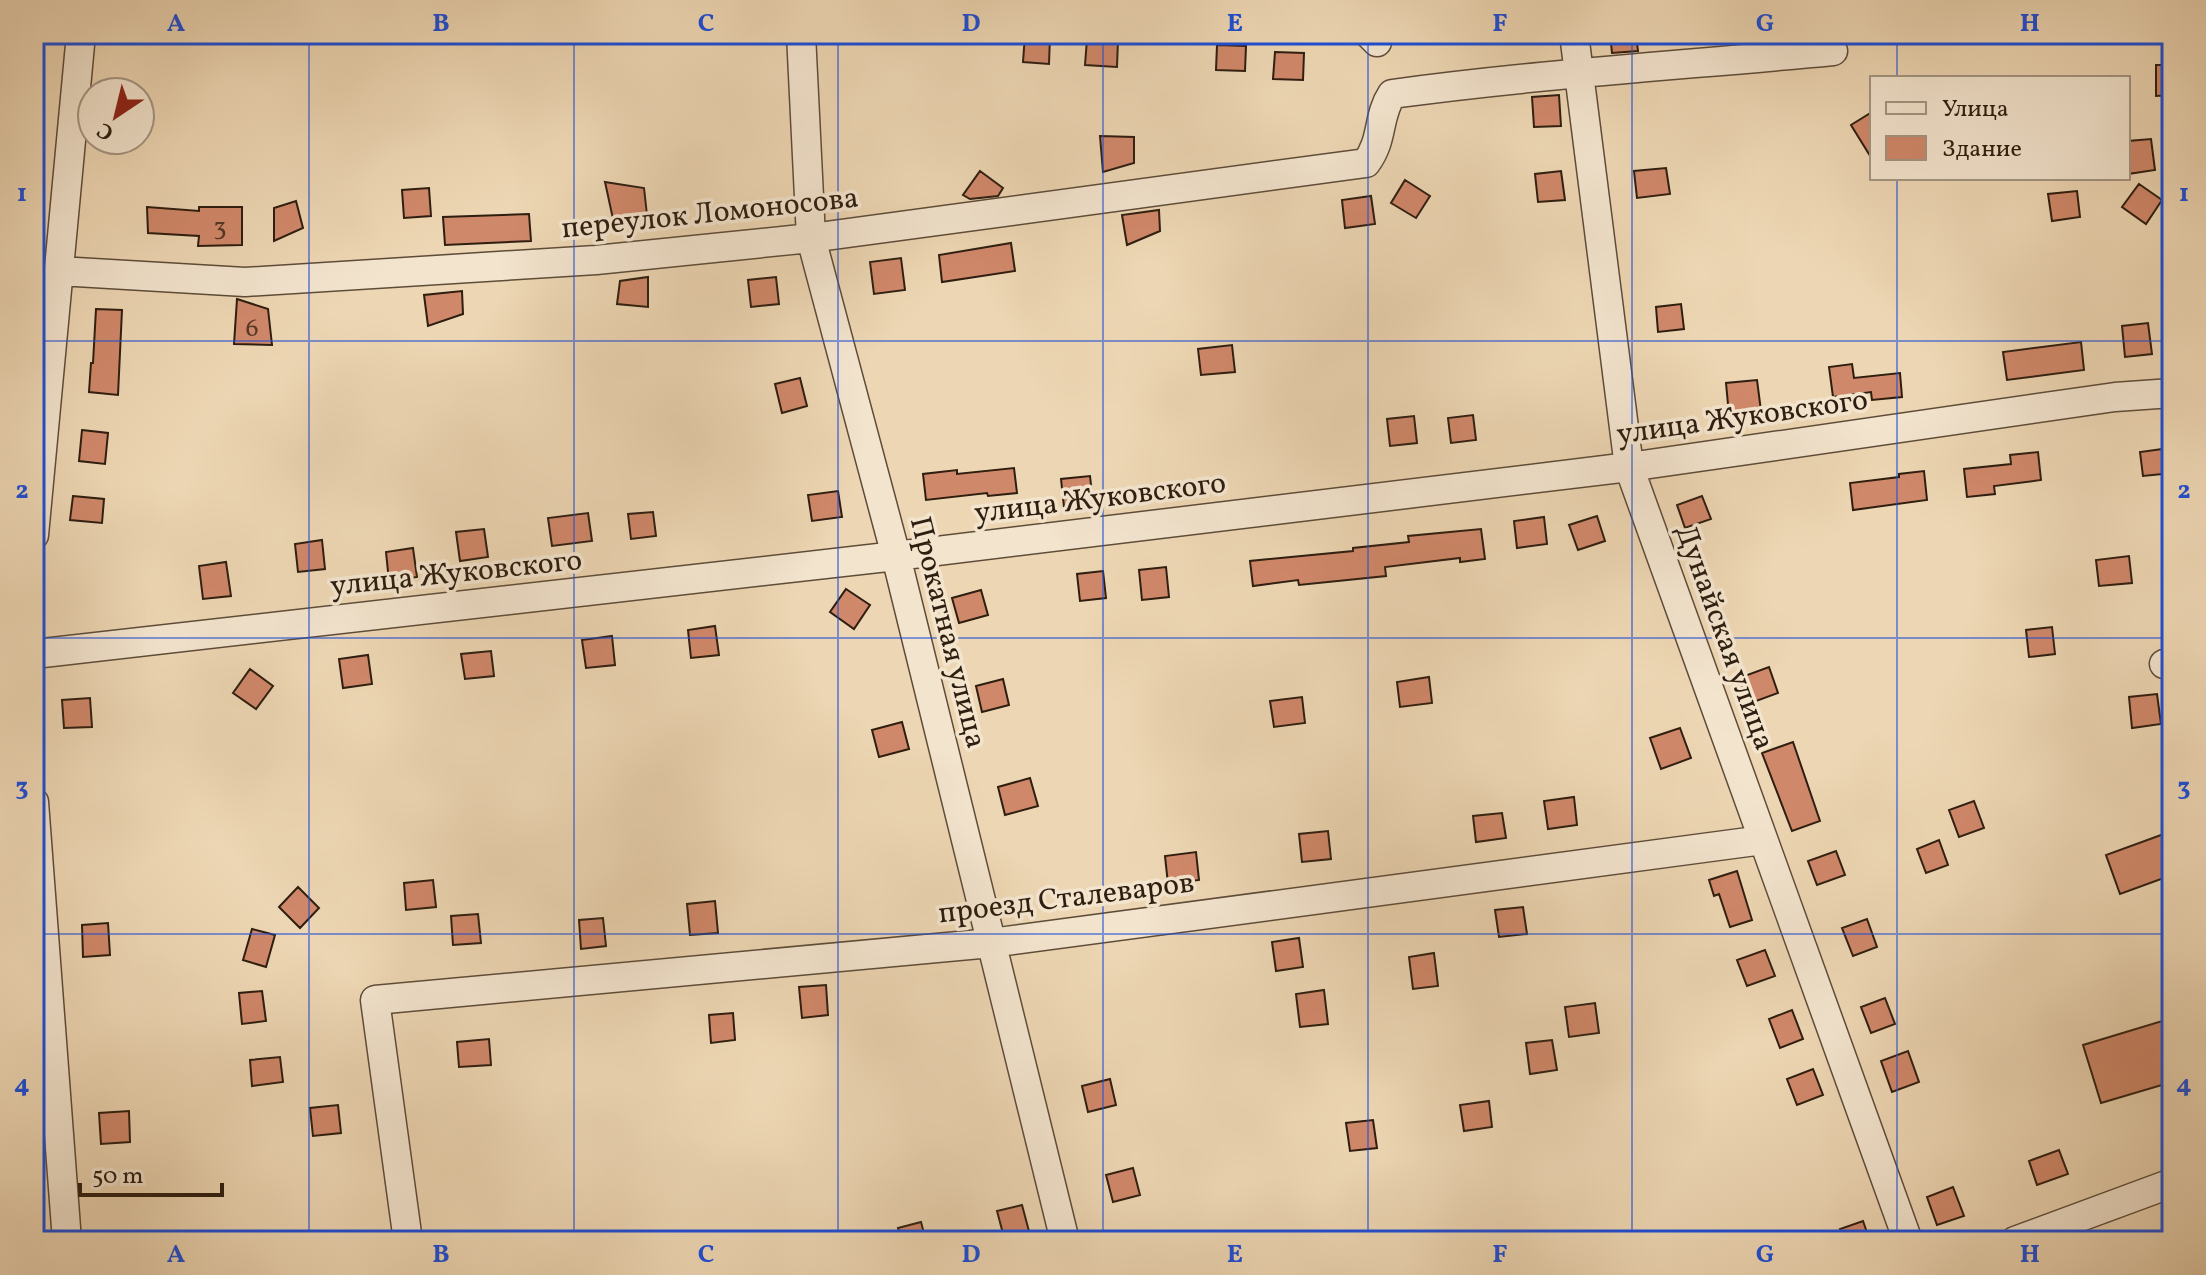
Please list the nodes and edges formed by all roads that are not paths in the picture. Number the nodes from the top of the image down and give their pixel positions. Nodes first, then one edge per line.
1 (81, 34) edge
2 (801, 34) edge
3 (1574, 34) edge
4 (1833, 51) dead end
5 (1579, 75) junction
6 (811, 238) junction
7 (59, 271) junction
8 (2172, 393) edge
9 (1629, 467) junction
10 (34, 535) edge
11 (896, 556) junction
12 (34, 654) edge
13 (34, 802) edge
14 (1763, 840) junction
15 (991, 943) junction
16 (2172, 1183) edge
17 (67, 1241) edge
18 (408, 1241) edge
19 (1065, 1241) edge
20 (1908, 1241) edge
21 (2015, 1241) edge

1 - 7 street
2 - 6 street, Прокатная улица
3 - 5 street, Дунайская улица
4 - 5 street
5 - 6 street, переулок Ломоносова
5 - 9 street, Дунайская улица
6 - 7 street, переулок Ломоносова
6 - 11 street, Прокатная улица
7 - 10 street
8 - 9 street, улица Жуковского
9 - 11 street, улица Жуковского
9 - 14 street, Дунайская улица
11 - 12 street, улица Жуковского
11 - 15 street, Прокатная улица
13 - 17 street
14 - 15 street, проезд Сталеваров
14 - 20 street, Дунайская улица
15 - 18 street, проезд Сталеваров
15 - 19 street, Прокатная улица
16 - 21 street

